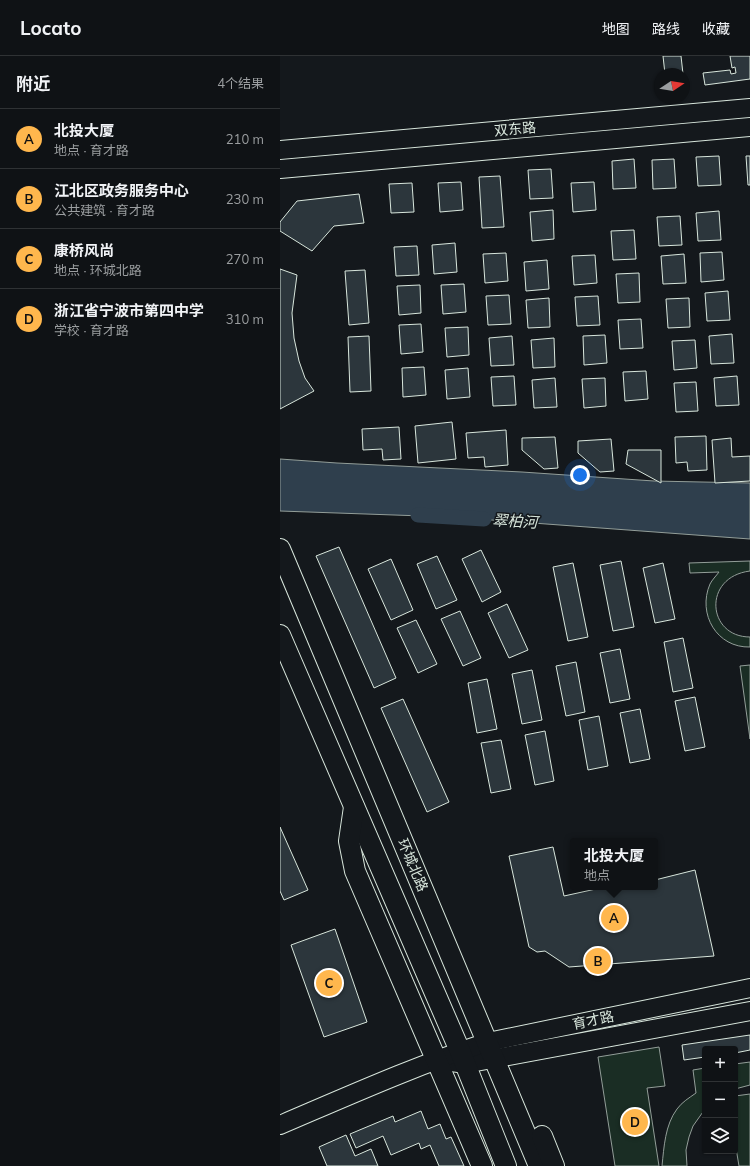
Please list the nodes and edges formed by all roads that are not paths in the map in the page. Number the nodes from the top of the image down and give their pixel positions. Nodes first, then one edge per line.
1 (750, 108) edge
2 (750, 127) edge
3 (280, 150) edge
4 (280, 168) edge
5 (283, 557) edge
6 (280, 635) edge
7 (354, 807) junction
8 (750, 988) edge
9 (750, 1011) edge
10 (497, 1052) junction
11 (463, 1057) junction
12 (438, 1060) junction
13 (280, 1125) edge
14 (482, 1166) edge
15 (506, 1166) edge
16 (539, 1166) edge
17 (554, 1166) edge

1 - 3 main road, 双东路
2 - 4 main road, 双东路
5 - 10 main road, 环城北路
6 - 7 main road
7 - 11 main road
7 - 12 main road
8 - 10 main road, 育才路
9 - 10 main road, 育才路
10 - 11 main road, 育才路
10 - 16 main road, 环城北路
10 - 17 main road
11 - 12 main road, 育才路
11 - 15 main road
12 - 13 main road, 育才路
12 - 14 main road

